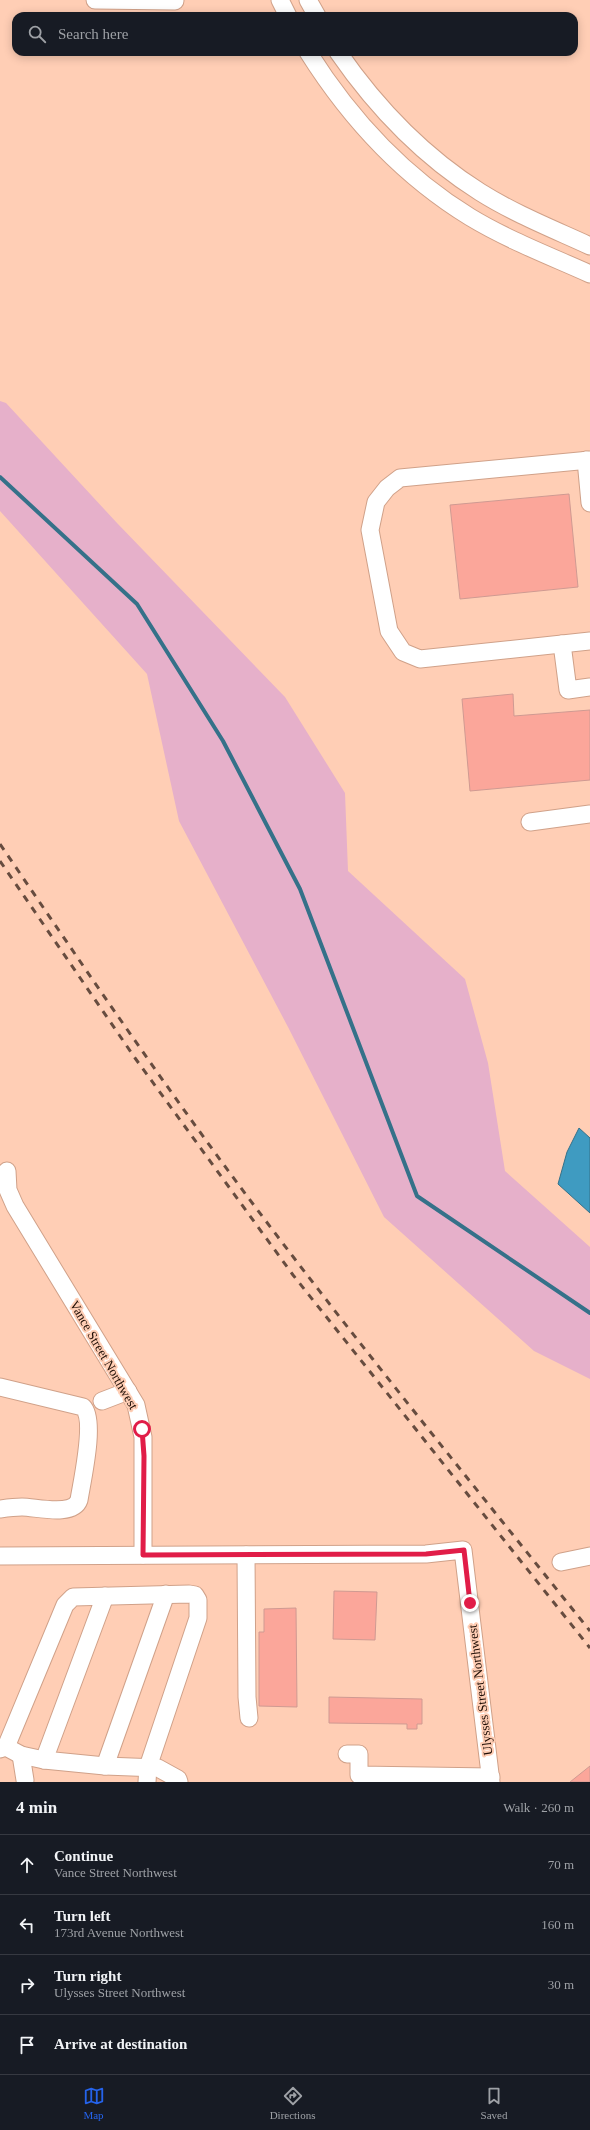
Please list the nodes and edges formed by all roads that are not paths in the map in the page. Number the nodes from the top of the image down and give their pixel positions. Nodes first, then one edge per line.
1 (95, 0) edge
2 (280, 0) edge
3 (308, 0) edge
4 (175, 1) dead end
5 (286, 12) edge
6 (315, 12) edge
7 (311, 56) edge
8 (341, 56) edge
9 (590, 246) edge
10 (590, 274) edge
11 (588, 460) edge
12 (590, 502) edge
13 (590, 640) edge
14 (562, 644) junction
15 (590, 687) edge
16 (590, 814) edge
17 (530, 822) dead end
18 (2, 1169) edge
19 (0, 1387) edge
20 (128, 1392) junction
21 (93, 1404) junction
22 (0, 1509) edge
23 (143, 1555) junction
24 (246, 1555) junction
25 (0, 1556) edge
26 (590, 1556) edge
27 (562, 1562) dead end
28 (166, 1594) junction
29 (105, 1596) junction
30 (249, 1718) dead end
31 (3, 1748) edge
32 (347, 1754) dead end
33 (21, 1755) junction
34 (44, 1760) junction
35 (105, 1766) junction
36 (147, 1775) edge
37 (491, 1780) edge
38 (27, 1781) edge
39 (179, 1782) edge

1 - 4 street
2 - 5 street
3 - 6 street
7 - 10 street
8 - 9 street
11 - 12 street
11 - 14 street
13 - 14 street
14 - 15 street
16 - 17 street
18 - 20 street, Vance Street Northwest
19 - 21 street
20 - 21 street
20 - 23 street, Vance Street Northwest
21 - 22 street
23 - 24 street
23 - 25 street
24 - 30 street
24 - 37 street, Ulysses Street Northwest
26 - 27 street
28 - 29 street
28 - 35 street
28 - 36 street
29 - 31 street
29 - 34 street
31 - 33 street
32 - 37 street
33 - 34 street
33 - 38 street
34 - 35 street
35 - 36 street
36 - 39 street

